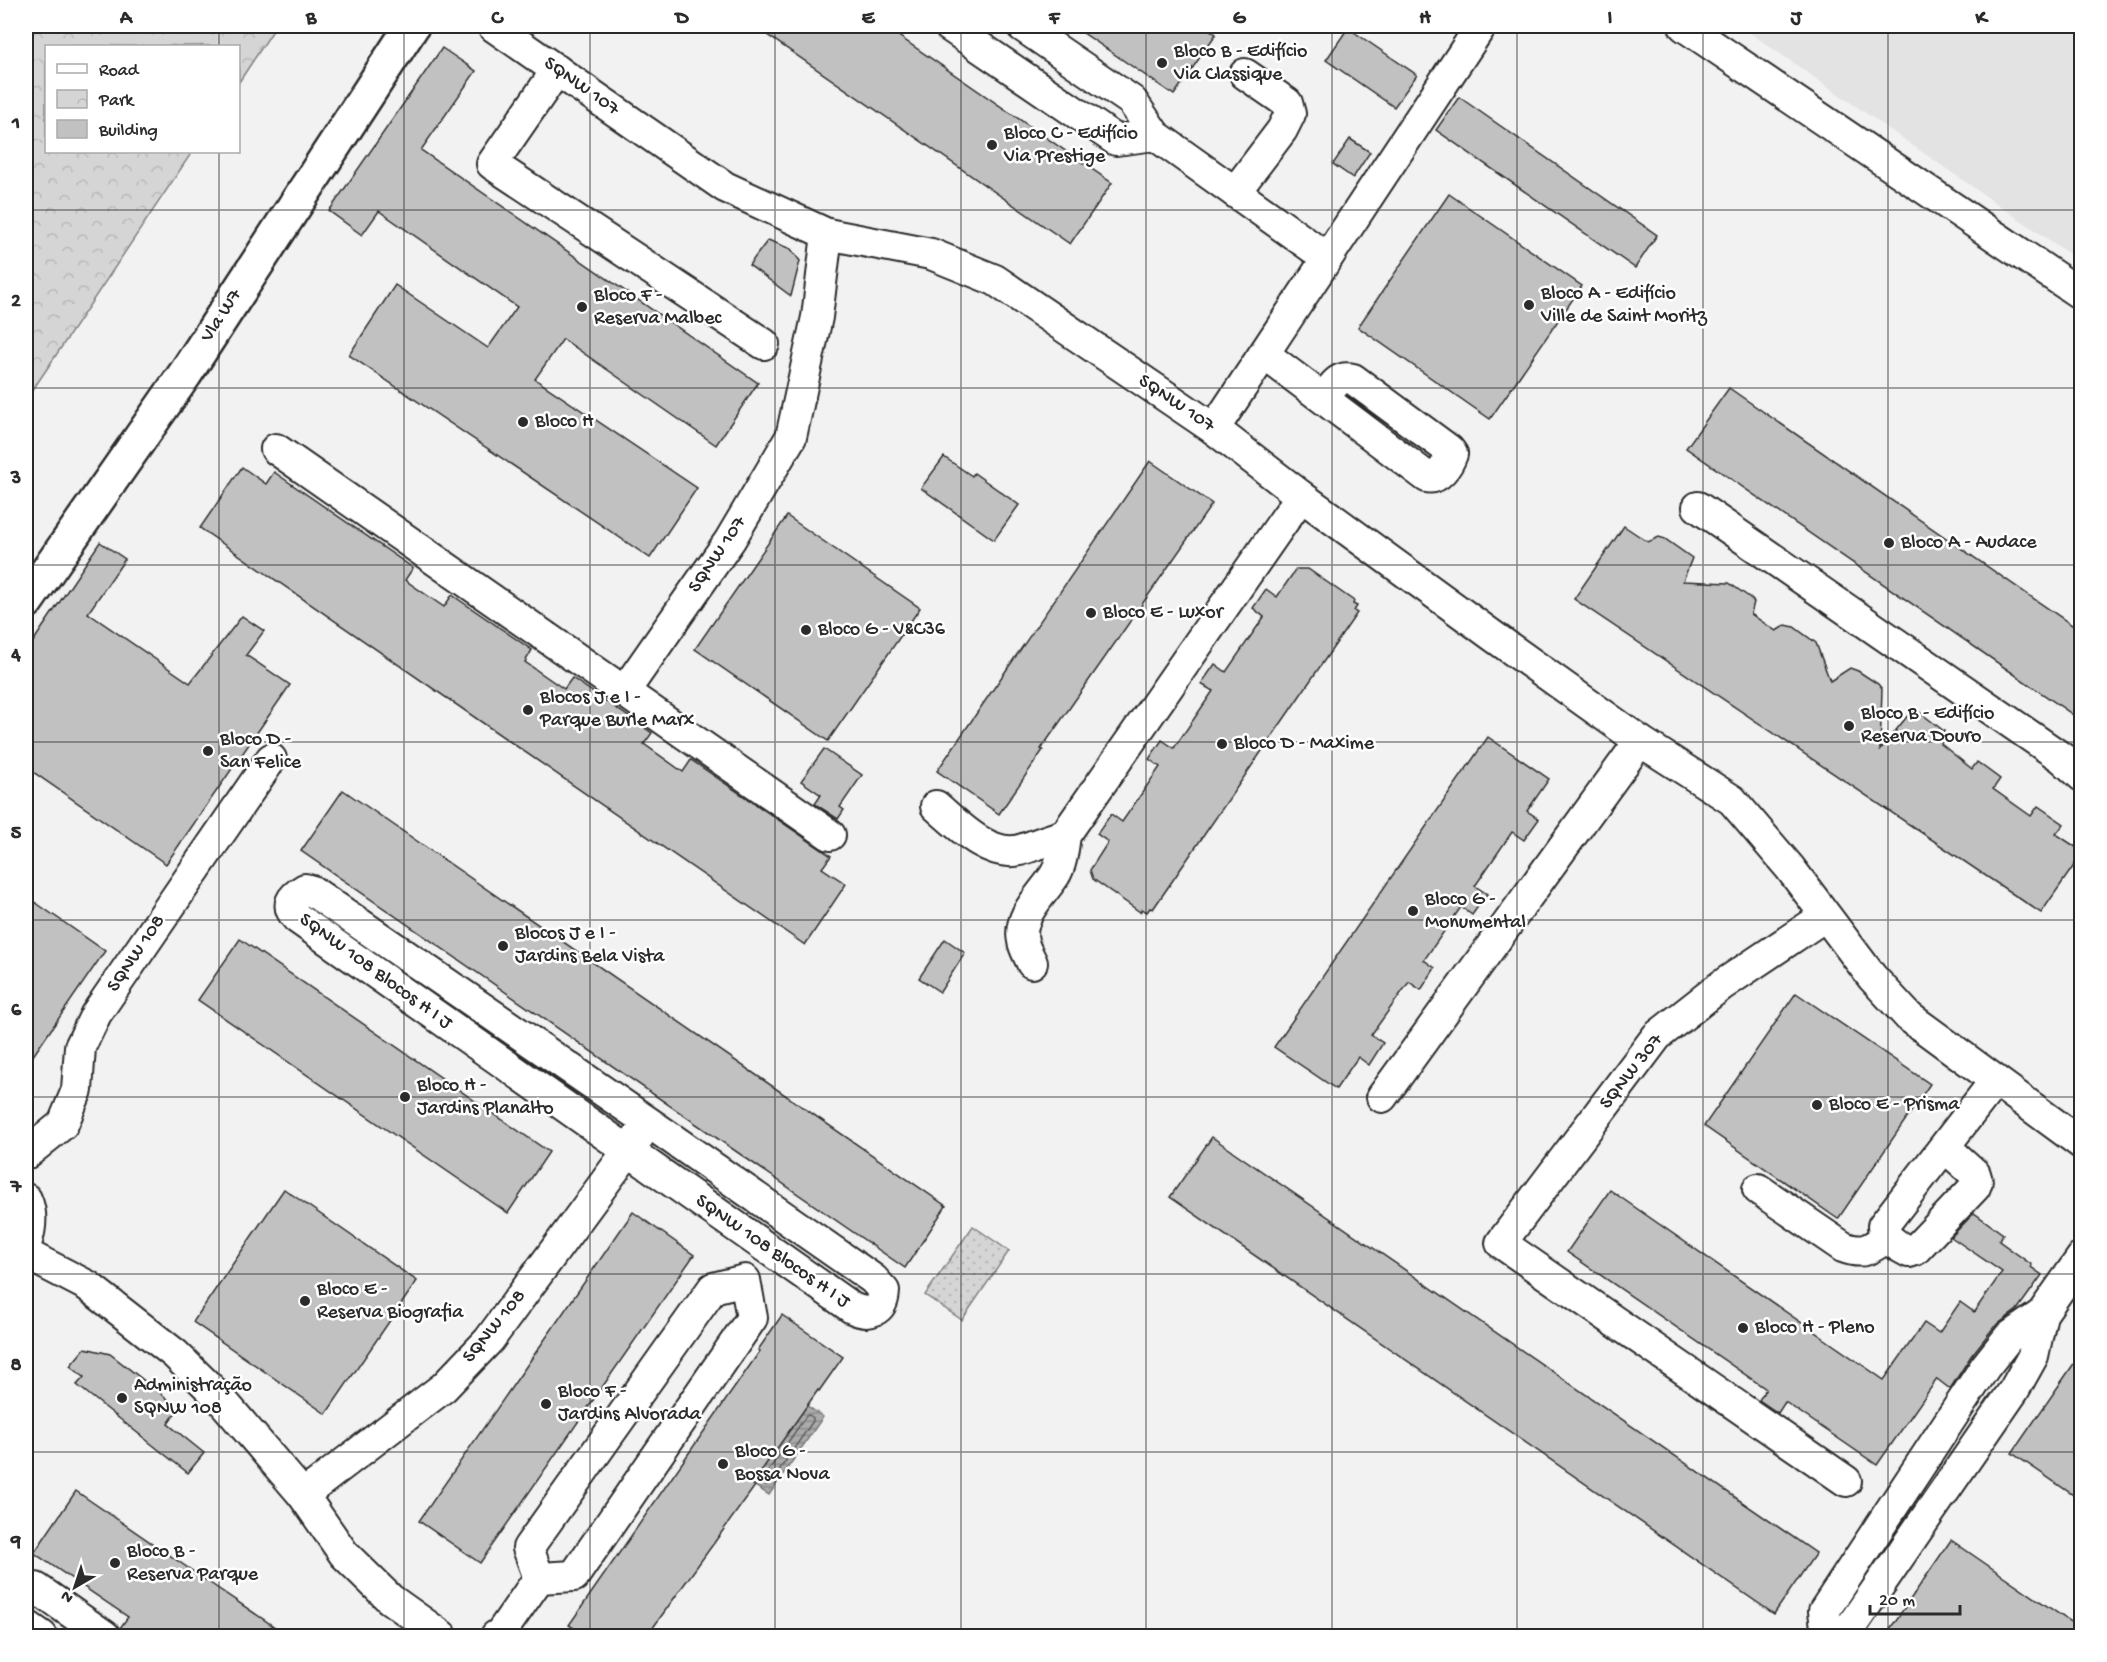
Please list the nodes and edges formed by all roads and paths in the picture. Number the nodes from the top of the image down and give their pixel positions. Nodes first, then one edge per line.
1 (412, 26) edge
2 (493, 26) edge
3 (949, 26) edge
4 (1022, 26) edge
5 (1481, 26) edge
6 (1684, 26) edge
7 (557, 70) junction
8 (1245, 74) dead end
9 (1155, 135) junction
10 (1235, 192) junction
11 (827, 234) junction
12 (1327, 258) junction
13 (2082, 295) edge
14 (764, 344) dead end
15 (1264, 354) junction
16 (1324, 398) dead end
17 (1214, 429) junction
18 (276, 449) dead end
19 (1301, 496) junction
20 (1698, 507) dead end
21 (26, 602) edge
22 (624, 692) junction
23 (1640, 741) junction
24 (271, 759) dead end
25 (2082, 776) edge
26 (936, 806) dead end
27 (830, 834) dead end
28 (1065, 835) junction
29 (1826, 916) junction
30 (1032, 963) dead end
31 (1995, 1081) junction
32 (1382, 1097) dead end
33 (648, 1122) junction
34 (2079, 1136) edge
35 (1945, 1147) junction
36 (628, 1151) junction
37 (26, 1154) edge
38 (1758, 1189) dead end
39 (26, 1199) edge
40 (1887, 1237) junction
41 (26, 1244) edge
42 (26, 1254) edge
43 (2082, 1257) edge
44 (1846, 1481) dead end
45 (303, 1495) junction
46 (539, 1578) junction
47 (26, 1597) edge
48 (26, 1625) edge
49 (1826, 1634) edge
50 (42, 1636) edge
51 (105, 1636) edge
52 (442, 1636) edge
53 (496, 1636) edge

1 - 21 main road, Vla W7
2 - 7 street, SQNW 107
3 - 9 street
4 - 9 street
5 - 12 street
6 - 13 street
7 - 11 street, SQNW 107
7 - 14 street
8 - 10 street
9 - 10 street
10 - 12 street
11 - 17 street, SQNW 107
11 - 22 street, SQNW 107
12 - 15 street
15 - 16 street
15 - 17 street
17 - 19 street, SQNW 107
18 - 22 street
19 - 23 street, SQNW 107
19 - 28 street
20 - 25 street
22 - 27 street
23 - 29 street
23 - 32 street
24 - 37 street, SQNW 108
26 - 28 street
28 - 30 street
29 - 31 street
29 - 44 street, SQNW 307
31 - 34 street
31 - 35 street
33 - 36 street, SQNW 108
33 - 36 street, SQNW 108 Blocos H I J
33 - 36 street, SQNW 108 Blocos H I J
35 - 40 street
35 - 40 street
36 - 45 street, SQNW 108
38 - 40 street
39 - 41 street
42 - 45 street
43 - 49 street
45 - 52 street
46 - 46 street
46 - 53 street
47 - 51 street
48 - 50 street

